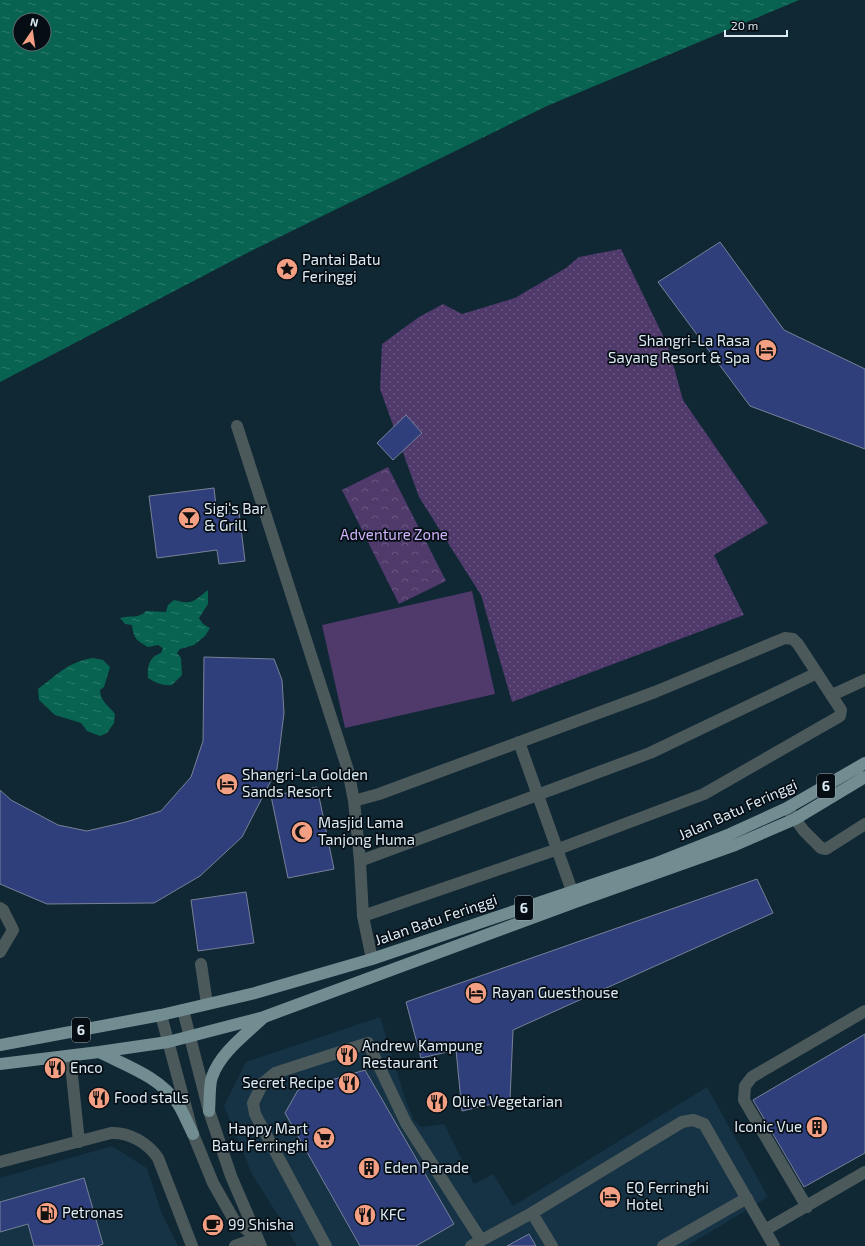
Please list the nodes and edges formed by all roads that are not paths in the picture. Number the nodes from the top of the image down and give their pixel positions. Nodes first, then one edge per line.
1 (237, 426) dead end
2 (817, 673) junction
3 (865, 680) edge
4 (832, 695) junction
5 (520, 742) junction
6 (865, 763) edge
7 (865, 777) edge
8 (538, 795) junction
9 (354, 801) junction
10 (787, 808) junction
11 (795, 818) junction
12 (865, 824) edge
13 (557, 850) junction
14 (360, 860) junction
15 (572, 891) junction
16 (0, 908) edge
17 (362, 916) junction
18 (0, 952) edge
19 (372, 959) junction
20 (201, 964) dead end
21 (207, 1004) junction
22 (183, 1010) junction
23 (865, 1012) edge
24 (161, 1015) junction
25 (264, 1017) junction
26 (190, 1037) junction
27 (168, 1042) junction
28 (0, 1045) edge
29 (99, 1052) junction
30 (70, 1056) junction
31 (0, 1064) edge
32 (209, 1111) junction
33 (193, 1134) junction
34 (79, 1142) junction
35 (0, 1162) edge
36 (865, 1172) edge
37 (747, 1198) junction
38 (807, 1207) junction
39 (532, 1213) junction
40 (765, 1230) junction
41 (259, 1242) edge
42 (476, 1243) edge
43 (192, 1246) edge
44 (235, 1246) edge
45 (326, 1246) edge
46 (552, 1246) edge
47 (662, 1246) edge
48 (774, 1246) edge

1 - 9 street
2 - 4 street
2 - 5 street
2 - 8 street
3 - 4 street
4 - 13 street
5 - 8 street
5 - 9 street
6 - 10 main road, Jalan Batu Feringgi / 6
7 - 11 main road, Jalan Batu Feringgi / 6
8 - 13 street
8 - 14 street
9 - 14 street
10 - 11 street
10 - 15 main road, Jalan Batu Feringgi / 6
11 - 12 street
11 - 25 main road, Jalan Batu Feringgi / 6
13 - 15 street
13 - 17 street
14 - 17 street
15 - 19 main road, Jalan Batu Feringgi / 6
16 - 18 street
17 - 19 street
19 - 21 main road, Jalan Batu Feringgi / 6
20 - 21 street
21 - 22 main road, Jalan Batu Feringgi / 6
22 - 24 main road, Jalan Batu Feringgi / 6
22 - 26 street
23 - 38 street
24 - 27 street
24 - 28 main road, 6
25 - 26 main road, Jalan Batu Feringgi / 6
25 - 32 main road
26 - 27 main road, Jalan Batu Feringgi / 6
26 - 32 street
27 - 29 main road, 6
27 - 33 street
29 - 30 main road, 6
29 - 33 main road
30 - 31 main road, 6
30 - 34 street
32 - 41 street
33 - 41 street
34 - 35 street
34 - 43 street
36 - 38 street
37 - 39 street
37 - 40 street
37 - 47 street
38 - 40 street
39 - 42 street
39 - 46 street
40 - 48 street
41 - 44 street
42 - 45 street

